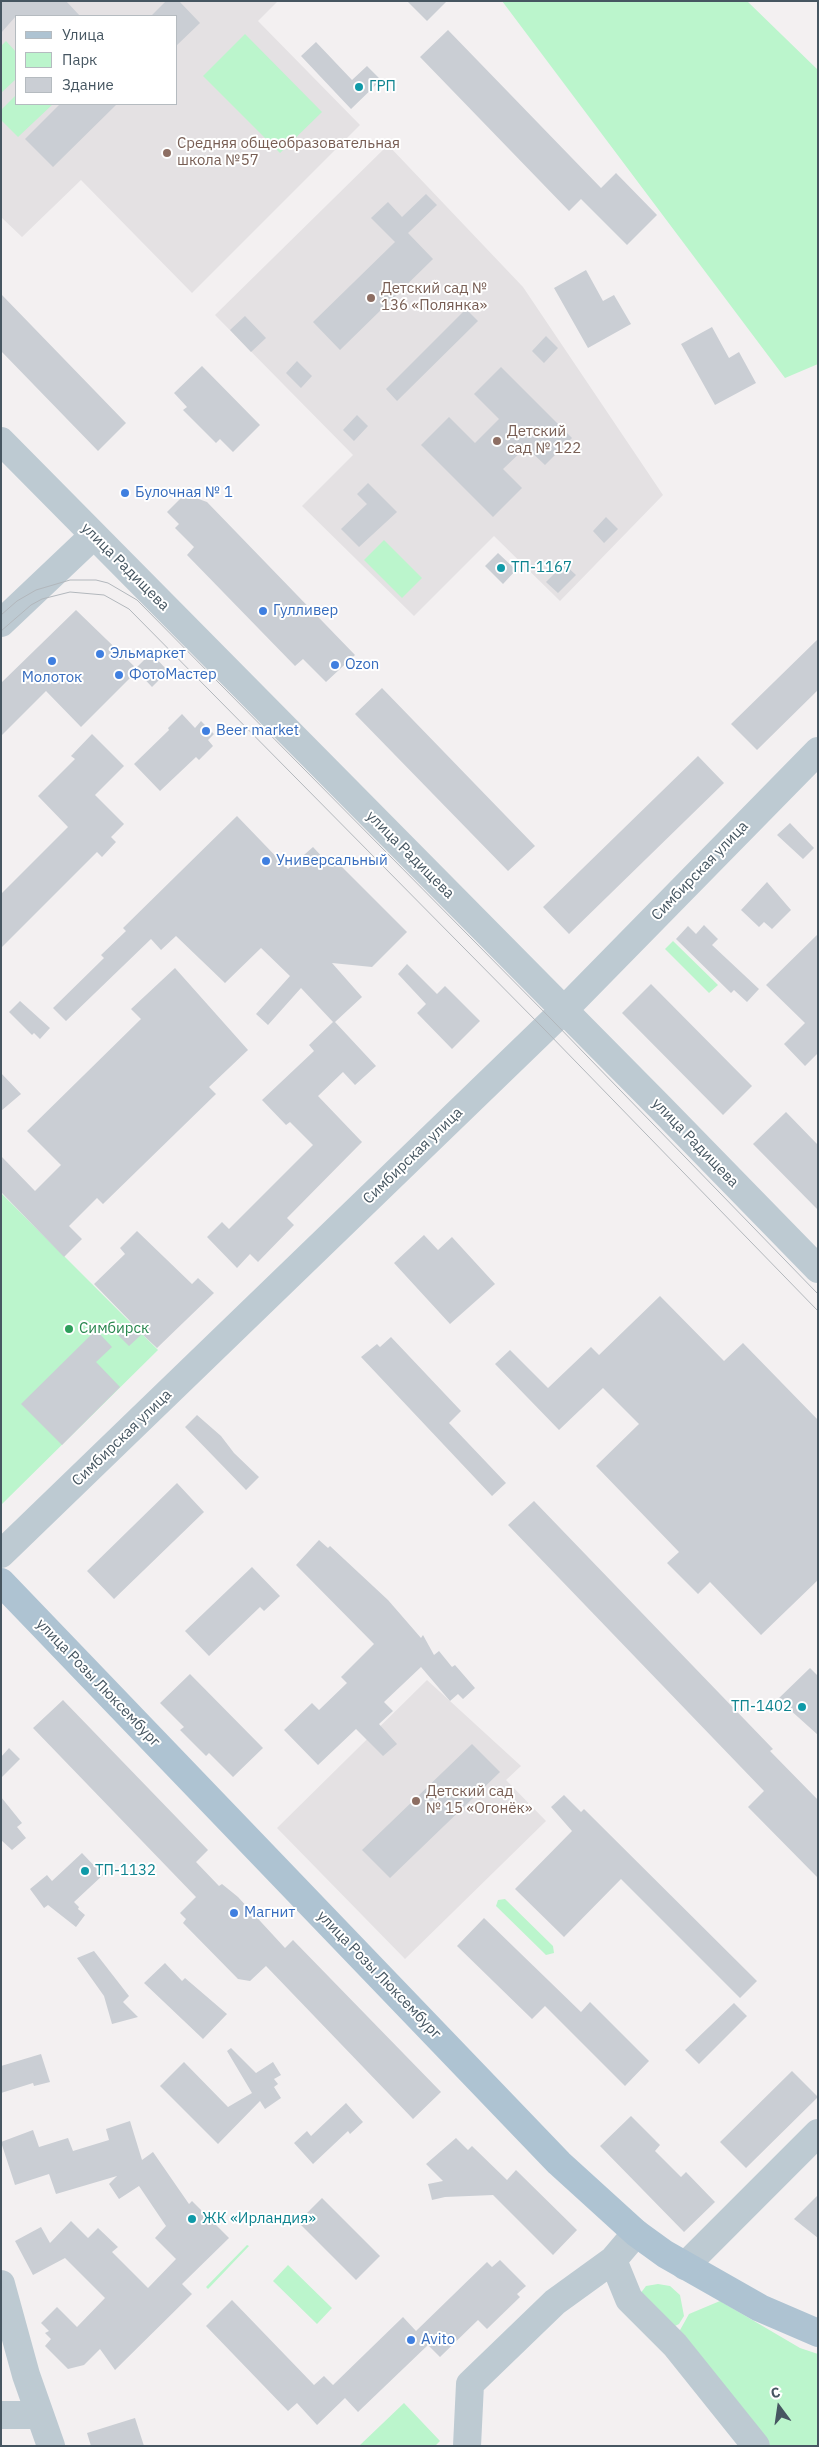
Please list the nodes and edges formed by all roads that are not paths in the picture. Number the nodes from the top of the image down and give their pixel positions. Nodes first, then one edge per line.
1 (1, 441) edge
2 (94, 535) junction
3 (1, 623) edge
4 (818, 751) edge
5 (564, 1010) junction
6 (818, 1270) edge
7 (1, 1554) edge
8 (1, 1582) edge
9 (818, 2134) edge
10 (636, 2233) junction
11 (612, 2260) junction
12 (685, 2266) junction
13 (1, 2284) edge
14 (818, 2333) edge
15 (40, 2414) junction
16 (1, 2415) edge
17 (51, 2446) edge
18 (467, 2446) edge
19 (756, 2446) edge

1 - 2 street, улица Радищева
2 - 3 street
2 - 5 street, улица Радищева
4 - 5 street, Симбирская улица
5 - 6 street, улица Радищева
5 - 7 street, Симбирская улица
8 - 10 main road, улица Розы Люксембург
9 - 12 street
10 - 11 street
10 - 12 main road, улица Розы Люксембург
11 - 18 street
11 - 19 street
12 - 14 main road, улица Розы Люксембург
13 - 15 street
15 - 16 street
15 - 17 street

